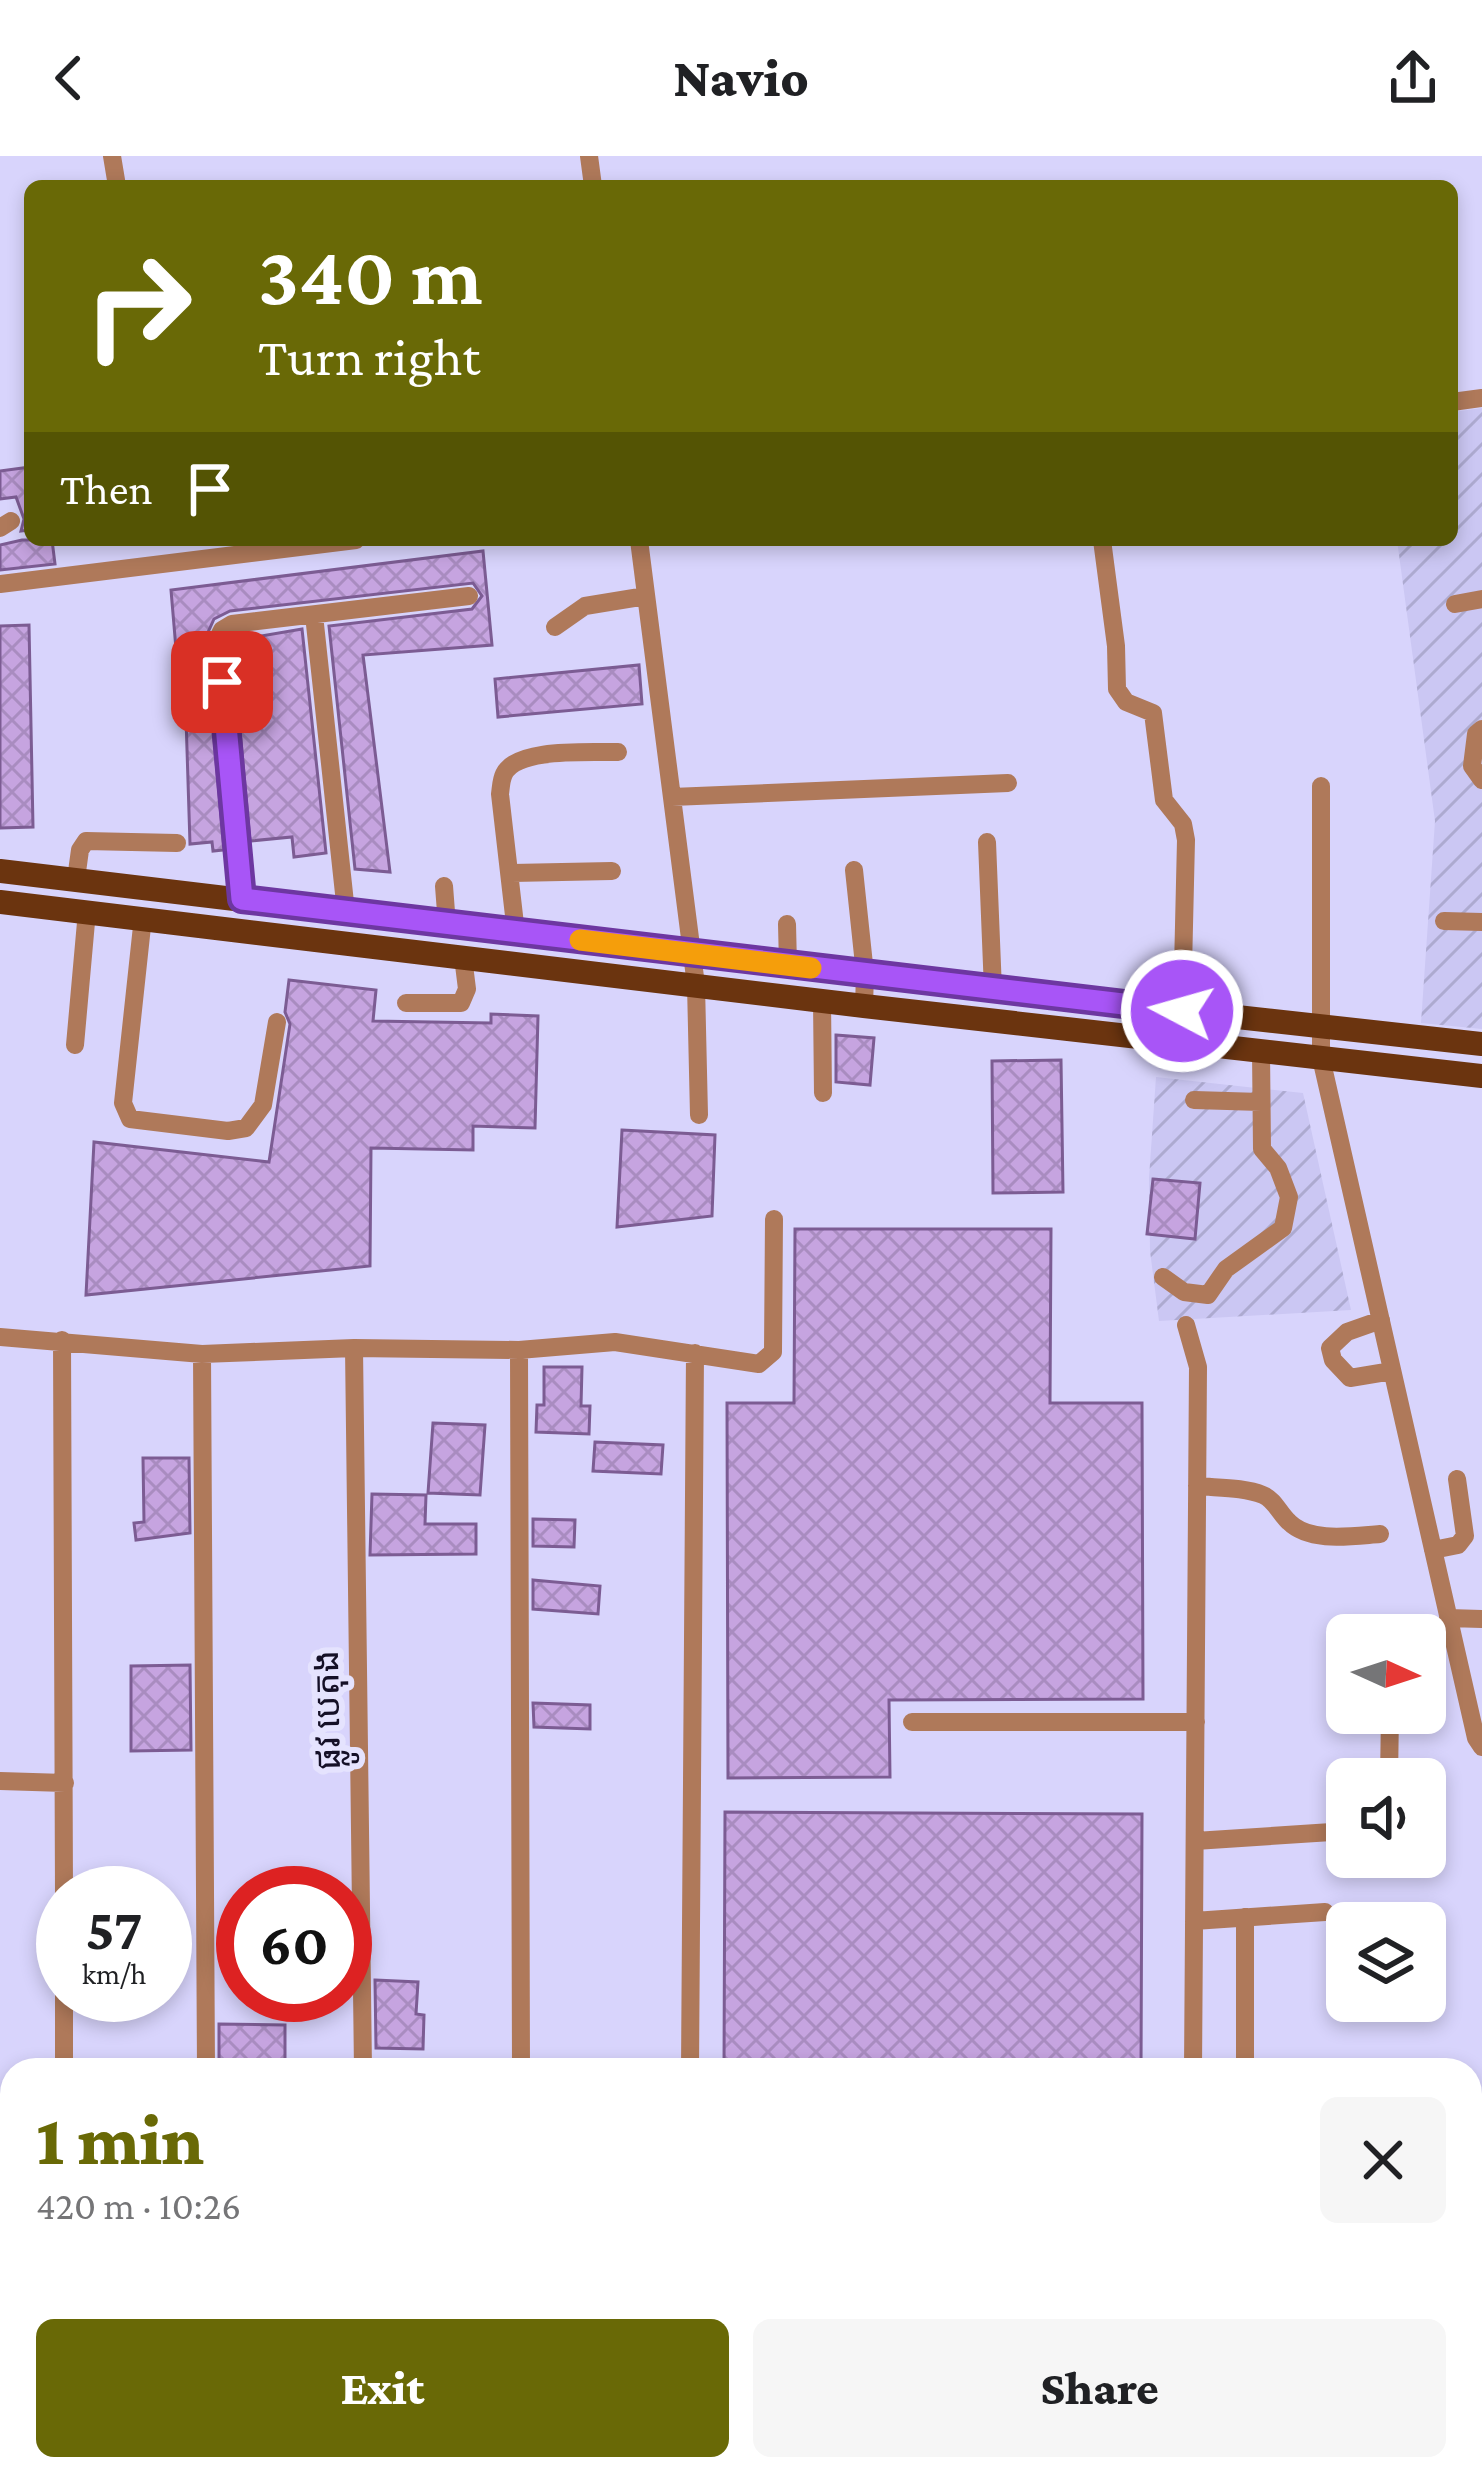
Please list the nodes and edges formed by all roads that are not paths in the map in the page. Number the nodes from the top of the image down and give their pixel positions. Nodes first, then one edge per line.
1 (307, 546) edge
2 (640, 546) edge
3 (1103, 546) edge
4 (0, 584) edge
5 (469, 596) dead end
6 (646, 596) junction
7 (1482, 599) edge
8 (1455, 604) dead end
9 (314, 615) junction
10 (555, 627) dead end
11 (1482, 729) edge
12 (618, 752) dead end
13 (1482, 780) edge
14 (1008, 783) dead end
15 (1321, 786) dead end
16 (672, 797) junction
17 (177, 842) dead end
18 (987, 842) dead end
19 (854, 870) dead end
20 (0, 871) edge
21 (612, 871) dead end
22 (512, 873) junction
23 (76, 879) junction
24 (444, 886) dead end
25 (242, 899) junction
26 (0, 902) edge
27 (87, 911) junction
28 (346, 912) junction
29 (142, 917) junction
30 (1444, 921) dead end
31 (1482, 922) edge
32 (787, 924) dead end
33 (447, 925) junction
34 (516, 933) junction
35 (692, 954) junction
36 (463, 957) junction
37 (788, 965) junction
38 (865, 974) junction
39 (696, 985) junction
40 (993, 990) junction
41 (821, 1001) junction
42 (406, 1003) dead end
43 (864, 1006) junction
44 (1182, 1011) junction
45 (277, 1022) dead end
46 (1324, 1026) junction
47 (1482, 1044) edge
48 (75, 1045) dead end
49 (1262, 1052) junction
50 (1321, 1058) junction
51 (1482, 1076) edge
52 (823, 1093) dead end
53 (1194, 1100) dead end
54 (1261, 1102) junction
55 (699, 1114) dead end
56 (774, 1219) dead end
57 (1163, 1277) dead end
58 (1381, 1320) junction
59 (1186, 1325) dead end
60 (0, 1337) edge
61 (62, 1340) junction
62 (355, 1348) junction
63 (519, 1350) junction
64 (695, 1353) junction
65 (202, 1354) junction
66 (1392, 1371) junction
67 (1457, 1479) dead end
68 (1197, 1486) junction
69 (1380, 1534) dead end
70 (1433, 1550) junction
71 (1448, 1618) junction
72 (1482, 1619) edge
73 (912, 1722) dead end
74 (1196, 1722) junction
75 (1482, 1747) edge
76 (0, 1781) edge
77 (65, 1783) junction
78 (1326, 1832) edge
79 (1195, 1841) junction
80 (64, 1866) edge
81 (1325, 1912) dead end
82 (1245, 1917) junction
83 (1194, 1921) junction
84 (64, 2022) edge
85 (64, 2058) edge
86 (206, 2058) edge
87 (363, 2058) edge
88 (521, 2058) edge
89 (691, 2058) edge
90 (1193, 2058) edge
91 (1244, 2058) edge

1 - 4 street
2 - 6 street
3 - 44 street
5 - 9 street
6 - 10 street
6 - 16 street
7 - 8 street
9 - 25 street
9 - 28 street
11 - 13 street
12 - 22 street
14 - 16 street
15 - 46 street
16 - 35 street
17 - 23 street
18 - 40 street
19 - 38 street
20 - 23 main road
21 - 22 street
22 - 34 street
23 - 25 main road
24 - 33 street
25 - 28 main road
26 - 27 main road
27 - 29 main road
27 - 48 street
28 - 33 main road
29 - 36 main road
29 - 45 street
30 - 31 street
32 - 37 street
33 - 34 main road
34 - 35 main road
35 - 37 main road
35 - 39 street
36 - 39 main road
36 - 42 street
37 - 38 main road
38 - 40 main road
38 - 43 street
39 - 41 main road
39 - 55 street
40 - 44 main road
41 - 43 main road
41 - 52 street
43 - 49 main road
44 - 46 main road
46 - 47 main road
46 - 50 street
49 - 50 main road
49 - 54 street
50 - 51 main road
50 - 58 street
53 - 54 street
54 - 57 street
56 - 64 street
58 - 66 street
58 - 66 street
59 - 68 street
60 - 61 street
61 - 65 street
61 - 77 street
62 - 63 street
62 - 65 street
62 - 87 street, ផ្លូវ បេតុង
63 - 64 street
63 - 88 street
64 - 89 street
65 - 86 street
66 - 70 street
67 - 70 street
68 - 69 street
68 - 74 street
70 - 71 street
71 - 72 street
71 - 75 street
73 - 74 street
74 - 79 street
76 - 77 street
77 - 80 street
78 - 79 street
79 - 83 street
81 - 82 street
82 - 83 street
82 - 91 street
83 - 90 street
84 - 85 street

